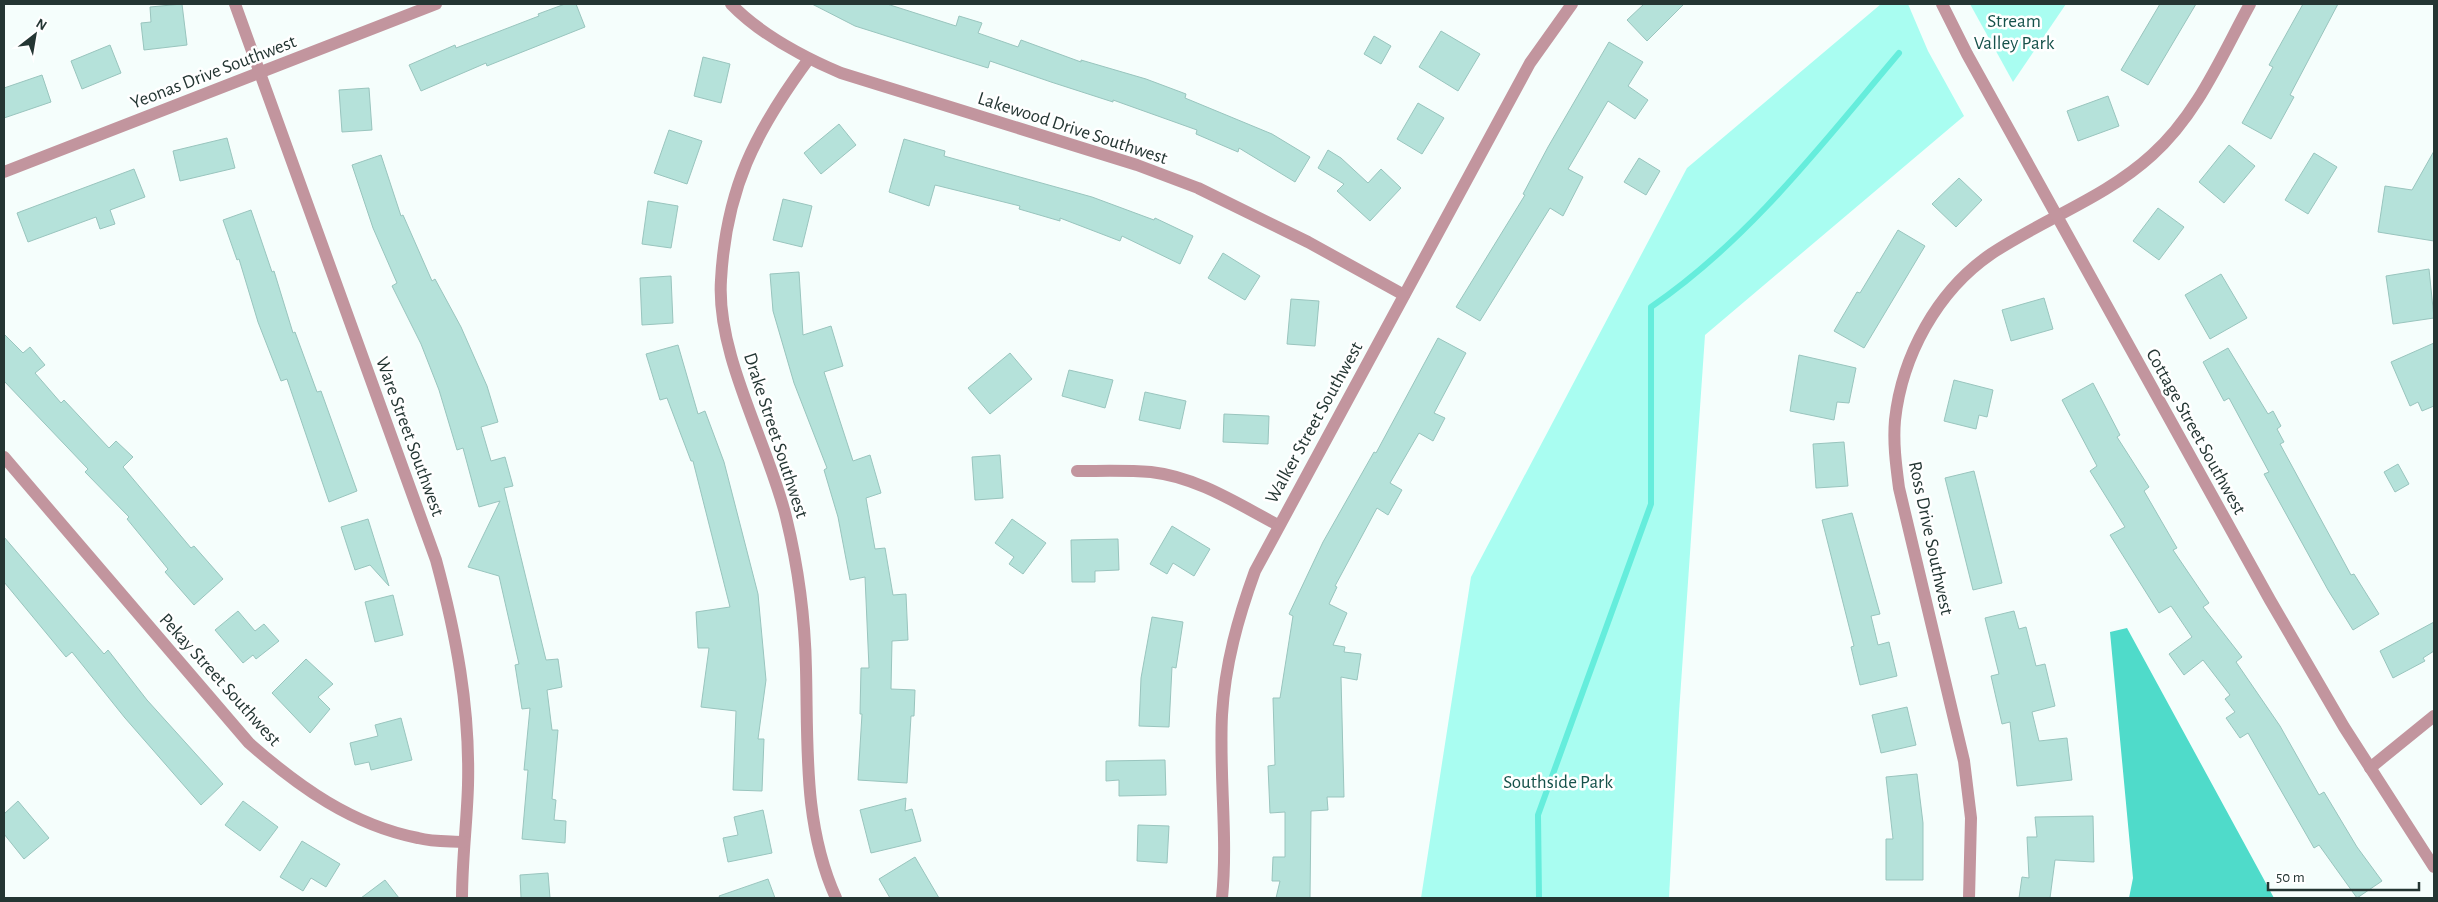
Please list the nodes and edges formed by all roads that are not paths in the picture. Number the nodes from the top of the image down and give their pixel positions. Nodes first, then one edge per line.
1 (236, 4) edge
2 (436, 4) edge
3 (731, 4) edge
4 (1572, 4) edge
5 (1942, 4) edge
6 (2250, 4) edge
7 (808, 60) junction
8 (260, 73) junction
9 (4, 172) edge
10 (2058, 216) junction
11 (1404, 295) junction
12 (4, 457) edge
13 (1077, 471) dead end
14 (1278, 525) junction
15 (2434, 716) edge
16 (2370, 768) junction
17 (464, 842) junction
18 (2434, 868) edge
19 (462, 898) edge
20 (836, 898) edge
21 (1222, 898) edge
22 (1969, 898) edge

1 - 8 street, Ware Street Southwest
2 - 8 street, Yeonas Drive Southwest
3 - 7 street, Lakewood Drive Southwest
4 - 11 street, Walker Street Southwest
5 - 10 street, Cottage Street Southwest
6 - 10 street, Ross Drive Southwest
7 - 11 street, Lakewood Drive Southwest
7 - 20 street, Drake Street Southwest
8 - 9 street, Yeonas Drive Southwest
8 - 17 street, Ware Street Southwest
10 - 16 street, Cottage Street Southwest
10 - 22 street, Ross Drive Southwest
11 - 14 street, Walker Street Southwest
12 - 17 street, Pekay Street Southwest
13 - 14 street
14 - 21 street, Walker Street Southwest
15 - 16 street
16 - 18 street, Cottage Street Southwest
17 - 19 street, Ware Street Southwest

